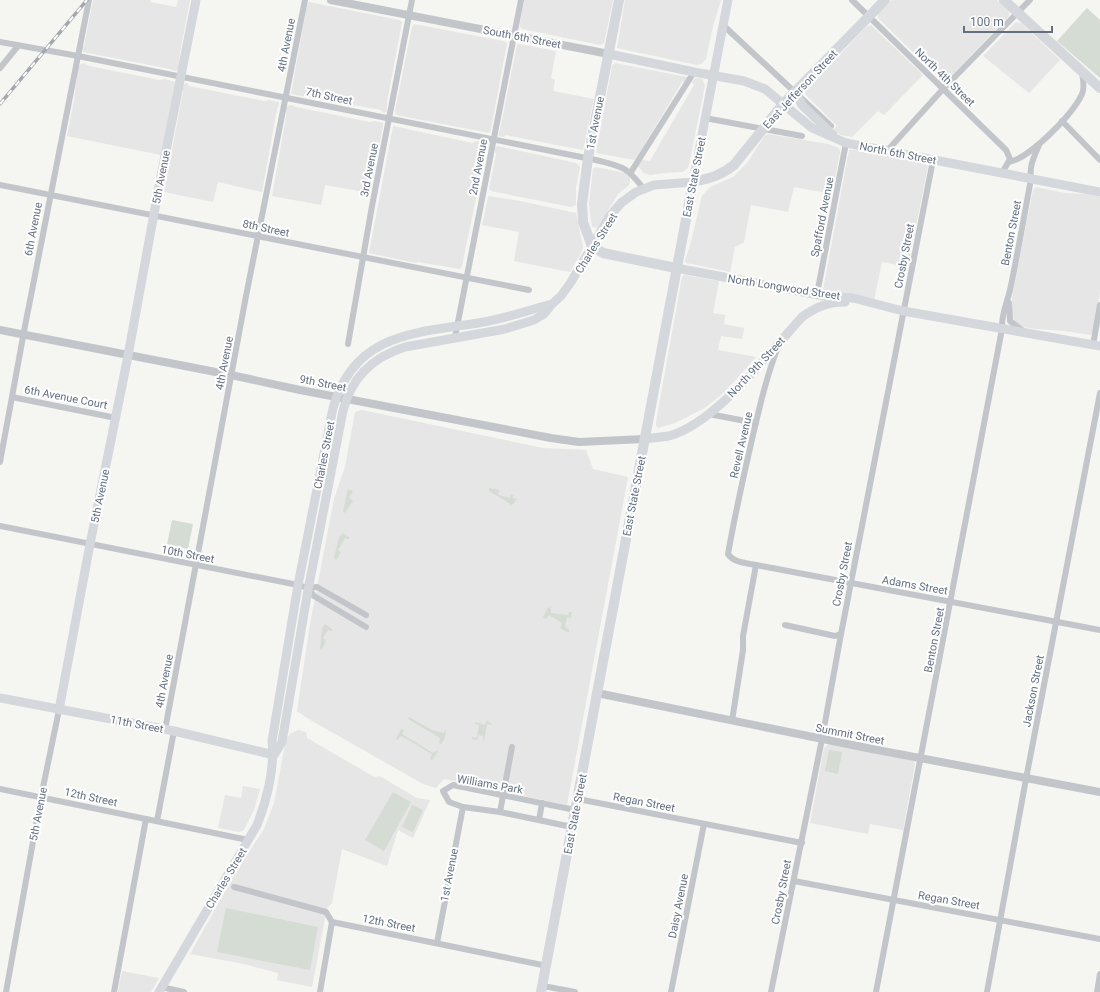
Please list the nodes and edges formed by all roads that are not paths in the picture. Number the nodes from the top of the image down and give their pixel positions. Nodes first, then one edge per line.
1 (88, 0) edge
2 (196, 0) edge
3 (305, 0) edge
4 (331, 0) edge
5 (412, 0) edge
6 (521, 0) edge
7 (619, 0) edge
8 (852, 0) edge
9 (885, 0) edge
10 (1004, 0) edge
11 (1030, 0) edge
12 (729, 2) edge
13 (1017, 13) junction
14 (409, 15) junction
15 (869, 17) junction
16 (723, 25) junction
17 (514, 36) junction
18 (0, 42) edge
19 (18, 46) junction
20 (609, 54) junction
21 (78, 56) junction
22 (0, 68) edge
23 (1082, 71) junction
24 (694, 72) junction
25 (713, 76) junction
26 (181, 77) junction
27 (1100, 88) edge
28 (944, 89) junction
29 (795, 92) junction
30 (286, 98) junction
31 (783, 104) junction
32 (705, 118) junction
33 (389, 119) junction
34 (1062, 121) junction
35 (831, 126) dead end
36 (762, 129) junction
37 (802, 136) dead end
38 (493, 140) junction
39 (843, 142) junction
40 (1039, 146) junction
41 (886, 151) junction
42 (588, 158) junction
43 (933, 160) junction
44 (1100, 160) edge
45 (1008, 162) junction
46 (631, 172) junction
47 (1002, 173) junction
48 (1031, 179) junction
49 (693, 182) junction
50 (0, 185) edge
51 (644, 189) junction
52 (1100, 192) edge
53 (50, 195) junction
54 (153, 216) junction
55 (258, 237) junction
56 (592, 246) junction
57 (363, 258) junction
58 (676, 268) junction
59 (466, 278) junction
60 (529, 290) dead end
61 (1010, 291) junction
62 (816, 294) junction
63 (552, 304) junction
64 (1100, 304) edge
65 (867, 305) joint
66 (892, 308) junction
67 (903, 311) junction
68 (457, 326) junction
69 (1002, 329) junction
70 (0, 330) edge
71 (1098, 330) edge
72 (23, 334) junction
73 (1028, 334) junction
74 (455, 337) junction
75 (780, 342) junction
76 (348, 344) dead end
77 (1096, 346) edge
78 (128, 355) junction
79 (231, 375) junction
80 (1100, 393) edge
81 (12, 397) junction
82 (336, 397) junction
83 (346, 399) junction
84 (708, 414) junction
85 (116, 418) junction
86 (756, 423) junction
87 (644, 439) junction
88 (0, 462) edge
89 (0, 526) edge
90 (90, 544) junction
91 (728, 554) joint
92 (756, 565) junction
93 (196, 566) junction
94 (850, 584) junction
95 (298, 585) junction
96 (308, 588) junction
97 (951, 602) junction
98 (366, 615) dead end
99 (1056, 622) junction
100 (784, 625) dead end
101 (366, 627) dead end
102 (1100, 630) edge
103 (841, 634) junction
104 (597, 693) junction
105 (0, 698) edge
106 (59, 710) junction
107 (732, 721) junction
108 (169, 731) junction
109 (822, 740) junction
110 (512, 747) dead end
111 (274, 755) junction
112 (921, 759) junction
113 (1026, 779) junction
114 (0, 789) edge
115 (1100, 792) edge
116 (503, 795) junction
117 (41, 797) junction
118 (578, 799) junction
119 (542, 803) junction
120 (463, 806) junction
121 (576, 810) junction
122 (500, 812) junction
123 (146, 820) junction
124 (539, 820) junction
125 (157, 821) junction
126 (704, 824) junction
127 (572, 827) junction
128 (248, 840) junction
129 (802, 843) junction
130 (794, 881) junction
131 (234, 887) dead end
132 (893, 901) junction
133 (1001, 920) junction
134 (332, 922) junction
135 (1100, 939) edge
136 (437, 943) junction
137 (546, 966) junction
138 (1100, 974) edge
139 (542, 989) edge
140 (160, 990) edge
141 (6, 992) edge
142 (114, 992) edge
143 (184, 992) edge
144 (320, 992) edge
145 (575, 992) edge
146 (671, 992) edge
147 (772, 992) edge
148 (876, 992) edge
149 (987, 992) edge
150 (1097, 992) edge

1 - 21 street, 6th Avenue
2 - 26 main road, 5th Avenue
3 - 30 street, 4th Avenue
4 - 14 street, South 6th Street
5 - 14 street, 3rd Avenue
6 - 17 street, 2nd Avenue
7 - 20 main road, 1st Avenue
8 - 15 street, North 4th Street
9 - 15 main road, East Jefferson Street
10 - 13 main road
11 - 13 street
12 - 16 main road, East State Street
13 - 23 main road
13 - 28 street
14 - 17 street, South 6th Street
14 - 33 street, 3rd Avenue
15 - 28 street, North 4th Street
15 - 29 main road, East Jefferson Street
16 - 25 main road, East State Street
16 - 29 street
17 - 20 street, South 6th Street
17 - 38 street, 2nd Avenue
18 - 19 street, 7th Street
19 - 21 street, 7th Street
19 - 22 street
20 - 24 main road, South 6th Street
20 - 42 main road, 1st Avenue
21 - 26 street, 7th Street
21 - 53 street, 6th Avenue
23 - 27 main road
23 - 34 street
24 - 25 main road, South 6th Street
24 - 46 street
25 - 31 main road, North 6th Street
25 - 32 main road, East State Street
26 - 30 street, 7th Street
26 - 54 main road, 5th Avenue
28 - 41 street
28 - 45 street, North 4th Street
29 - 31 main road, East Jefferson Street
29 - 35 street
29 - 39 main road
30 - 33 street, 7th Street
30 - 55 street, 4th Avenue
31 - 36 main road, East Jefferson Street
31 - 39 main road, North 6th Street
32 - 36 street
32 - 49 main road, East State Street
33 - 38 street, 7th Street
33 - 57 street, 3rd Avenue
34 - 40 street
34 - 44 street
36 - 37 street
36 - 49 main road, East Jefferson Street
38 - 42 street, 7th Street
38 - 59 street, 2nd Avenue
39 - 41 main road, North 6th Street
39 - 62 street, Spafford Avenue
40 - 45 street
40 - 48 street, Benton Street
41 - 43 main road, North 6th Street
42 - 46 street, 7th Street
42 - 56 main road, 1st Avenue
43 - 47 main road, North 6th Street
43 - 67 street, Crosby Street
45 - 47 street
46 - 51 street, 7th Street
47 - 48 main road, North 6th Street
48 - 52 main road, North 6th Street
48 - 61 street, Benton Street
49 - 51 main road, Charles Street
49 - 58 main road, East State Street
50 - 53 street, 8th Street
51 - 56 main road, Charles Street
53 - 54 street, 8th Street
53 - 72 street, 6th Avenue
54 - 55 street, 8th Street
54 - 78 main road, 5th Avenue
55 - 57 street, 8th Street
55 - 79 street, 4th Avenue
56 - 58 main road
56 - 63 main road, Charles Street
57 - 59 street, 8th Street
57 - 76 street, 3rd Avenue
58 - 62 main road, North Longwood Street
58 - 87 main road, East State Street
59 - 60 street, 8th Street
59 - 68 street, 2nd Avenue
61 - 69 street, Benton Street
61 - 73 street, Benton Street
62 - 66 main road, North Longwood Street
63 - 68 main road, Charles Street
63 - 74 main road, Charles Street
64 - 71 street
65 - 66 main road, North Longwood Street
65 - 75 main road, North 9th Street
66 - 67 main road, North Longwood Street
67 - 69 main road, North Longwood Street
67 - 94 street, Crosby Street
68 - 74 street, 2nd Avenue
68 - 82 main road, Charles Street
69 - 73 main road, North Longwood Street
69 - 97 street, Benton Street
70 - 72 street, 9th Street
71 - 77 street
72 - 78 street, 9th Street
72 - 81 street, 6th Avenue
73 - 77 main road, North Longwood Street
74 - 83 main road, Charles Street
75 - 84 main road, North 9th Street
75 - 86 street, Revell Avenue
78 - 79 street, 9th Street
78 - 85 main road, 5th Avenue
79 - 82 street, 9th Street
79 - 93 street, 4th Avenue
80 - 99 street, Jackson Street
81 - 85 street, 6th Avenue Court
81 - 88 street, 6th Avenue
82 - 83 street, 9th Street
82 - 95 main road, Charles Street
83 - 87 street, 9th Street
83 - 96 main road, Charles Street
84 - 86 street
84 - 87 main road, North 9th Street
85 - 90 main road, 5th Avenue
86 - 91 street, Revell Avenue
87 - 104 main road, East State Street
89 - 90 street, 10th Street
90 - 93 street, 10th Street
90 - 106 main road, 5th Avenue
91 - 92 street, Adams Street
92 - 94 street, Adams Street
92 - 107 street
93 - 95 street, 10th Street
93 - 108 street, 4th Avenue
94 - 97 street, Adams Street
94 - 103 street, Crosby Street
95 - 96 street, 10th Street
95 - 111 main road, Charles Street
96 - 98 street, 10th Street
96 - 101 street
96 - 111 main road, Charles Street
97 - 99 street, Adams Street
97 - 112 street, Benton Street
99 - 102 street, Adams Street
99 - 113 street, Jackson Street
100 - 103 street
103 - 109 street, Crosby Street
104 - 107 street, Summit Street
104 - 118 main road, East State Street
105 - 106 main road, 11th Street
106 - 108 main road, 11th Street
106 - 117 street, 5th Avenue
107 - 109 street, Summit Street
108 - 111 main road, 11th Street
108 - 125 street, 4th Avenue
109 - 112 street, Summit Street
109 - 129 street, Crosby Street
110 - 116 street
111 - 128 main road, Charles Street
112 - 113 street, Summit Street
112 - 132 street, Benton Street
113 - 115 street, Summit Street
113 - 133 street, Jackson Street
114 - 117 street, 12th Street
116 - 119 street, Williams Park
116 - 120 street, Williams Park
116 - 122 street
117 - 123 street, 12th Street
117 - 141 street, 5th Avenue
118 - 121 main road, East State Street
118 - 126 street, Regan Street
119 - 121 street, Williams Park
119 - 124 street
120 - 122 street, Williams Park
120 - 136 street, 1st Avenue
121 - 127 main road, East State Street
122 - 124 street, Williams Park
123 - 125 street, 12th Street
123 - 142 street
124 - 127 street, Williams Park
125 - 128 street, 12th Street
126 - 129 street, Regan Street
126 - 146 street, Daisy Avenue
127 - 137 main road, East State Street
128 - 140 main road, Charles Street
129 - 130 street, Crosby Street
130 - 132 street, Regan Street
130 - 147 street, Crosby Street
131 - 134 street, 12th Street
132 - 133 street, Regan Street
132 - 148 street, Benton Street
133 - 135 street, Regan Street
133 - 149 street, Jackson Street
134 - 136 street, 12th Street
134 - 144 street
136 - 137 street, 12th Street
137 - 139 main road, East State Street
138 - 150 street
139 - 145 street
140 - 143 street

